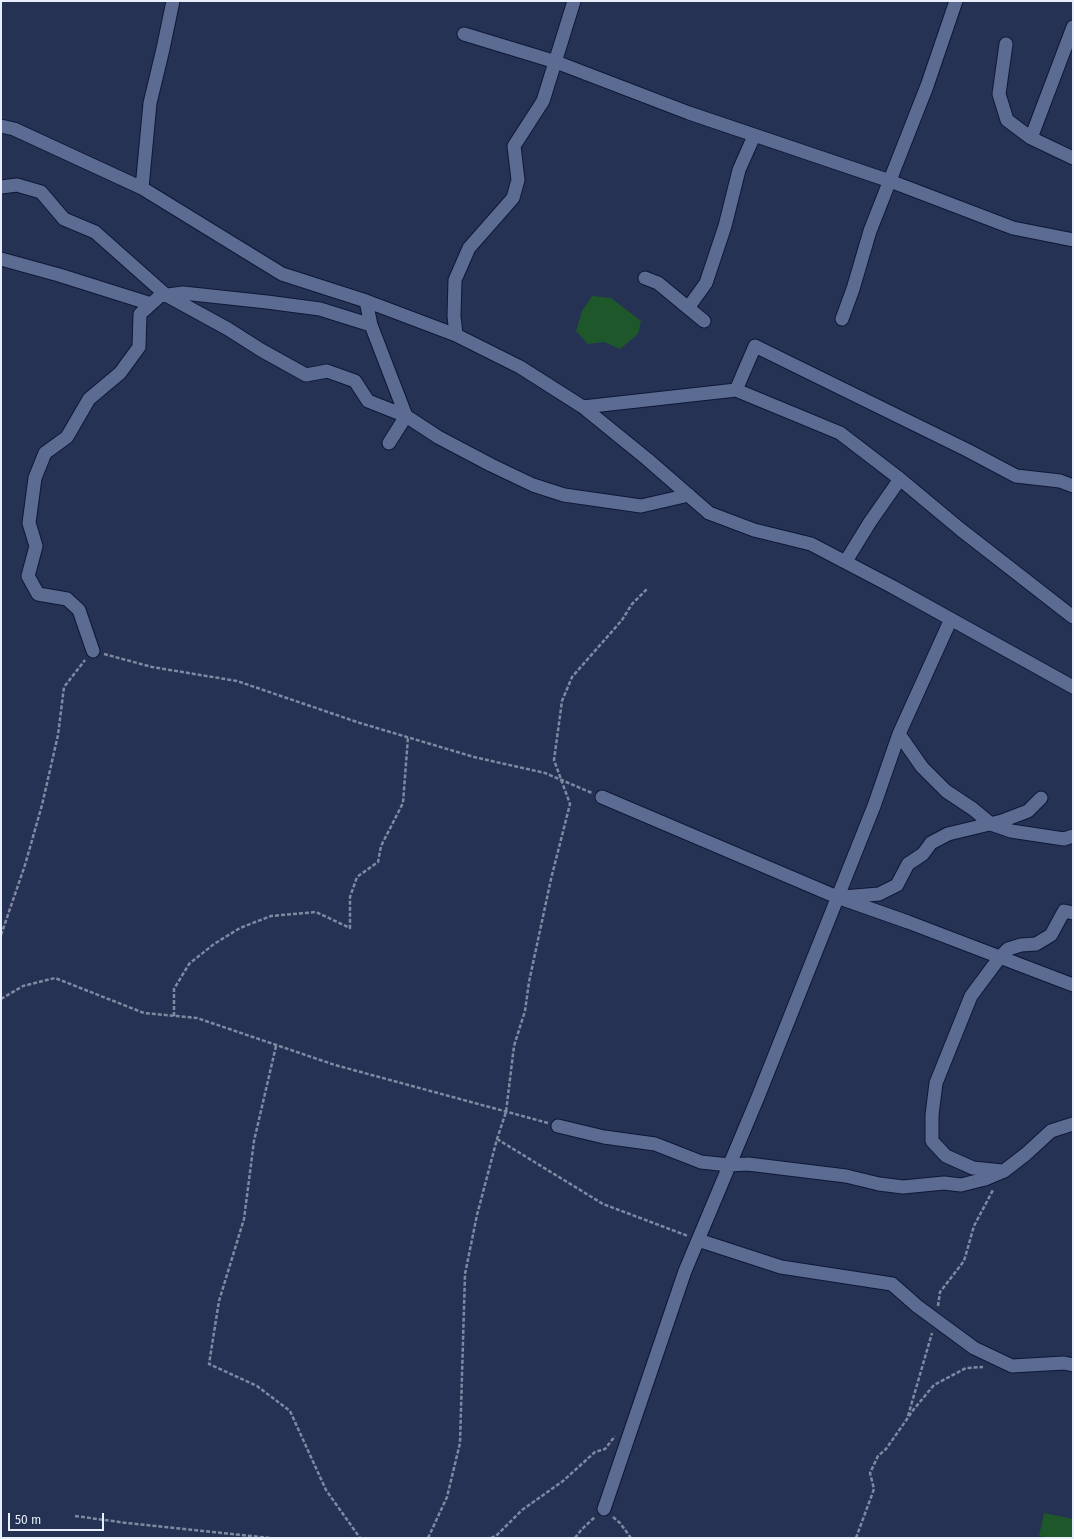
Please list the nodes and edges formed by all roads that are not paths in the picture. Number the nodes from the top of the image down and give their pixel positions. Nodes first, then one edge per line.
1 (172, 1) edge
2 (574, 1) edge
3 (956, 1) edge
4 (1073, 27) edge
5 (464, 34) dead end
6 (1006, 44) dead end
7 (556, 62) junction
8 (1, 126) edge
9 (754, 136) junction
10 (1030, 138) junction
11 (1073, 158) edge
12 (890, 181) junction
13 (1, 187) edge
14 (142, 188) junction
15 (1073, 240) edge
16 (1, 259) edge
17 (645, 278) dead end
18 (166, 295) junction
19 (366, 301) junction
20 (151, 304) junction
21 (688, 308) junction
22 (842, 319) dead end
23 (704, 321) dead end
24 (371, 325) junction
25 (456, 335) junction
26 (736, 390) junction
27 (583, 407) junction
28 (406, 416) junction
29 (389, 442) dead end
30 (900, 479) junction
31 (1073, 486) edge
32 (689, 495) junction
33 (846, 561) junction
34 (1073, 617) edge
35 (951, 619) junction
36 (93, 651) road end
37 (1073, 687) edge
38 (899, 734) junction
39 (602, 797) road end
40 (1041, 798) dead end
41 (991, 824) junction
42 (1073, 836) edge
43 (837, 897) junction
44 (1073, 913) edge
45 (1000, 957) junction
46 (1073, 985) edge
47 (1073, 1124) edge
48 (558, 1126) road end
49 (729, 1164) junction
50 (1004, 1171) junction
51 (698, 1240) junction
52 (1073, 1364) edge
53 (604, 1509) road end

1 - 14 street
2 - 7 street
3 - 12 street
4 - 10 street
5 - 7 street
6 - 10 street
7 - 9 street
7 - 25 street
8 - 14 street
9 - 12 street
9 - 21 street
10 - 11 street
12 - 15 street
12 - 22 street
13 - 18 street
14 - 19 street
16 - 20 street
17 - 21 street
18 - 20 street
18 - 24 street
18 - 28 street
19 - 24 street
19 - 25 street
20 - 36 street
21 - 23 street
24 - 28 street
25 - 27 street
26 - 27 street
26 - 30 street
26 - 31 street
27 - 32 street
28 - 29 street
28 - 32 street
30 - 33 street
30 - 34 street
32 - 33 street
33 - 35 street
35 - 37 street
35 - 38 street
38 - 41 street
38 - 43 street
39 - 43 street
40 - 41 street
41 - 42 street
41 - 43 street
43 - 45 street
43 - 49 street
44 - 45 street
45 - 46 street
45 - 50 street
47 - 50 street
48 - 49 street
49 - 50 street
49 - 51 street
51 - 52 street
51 - 53 street

